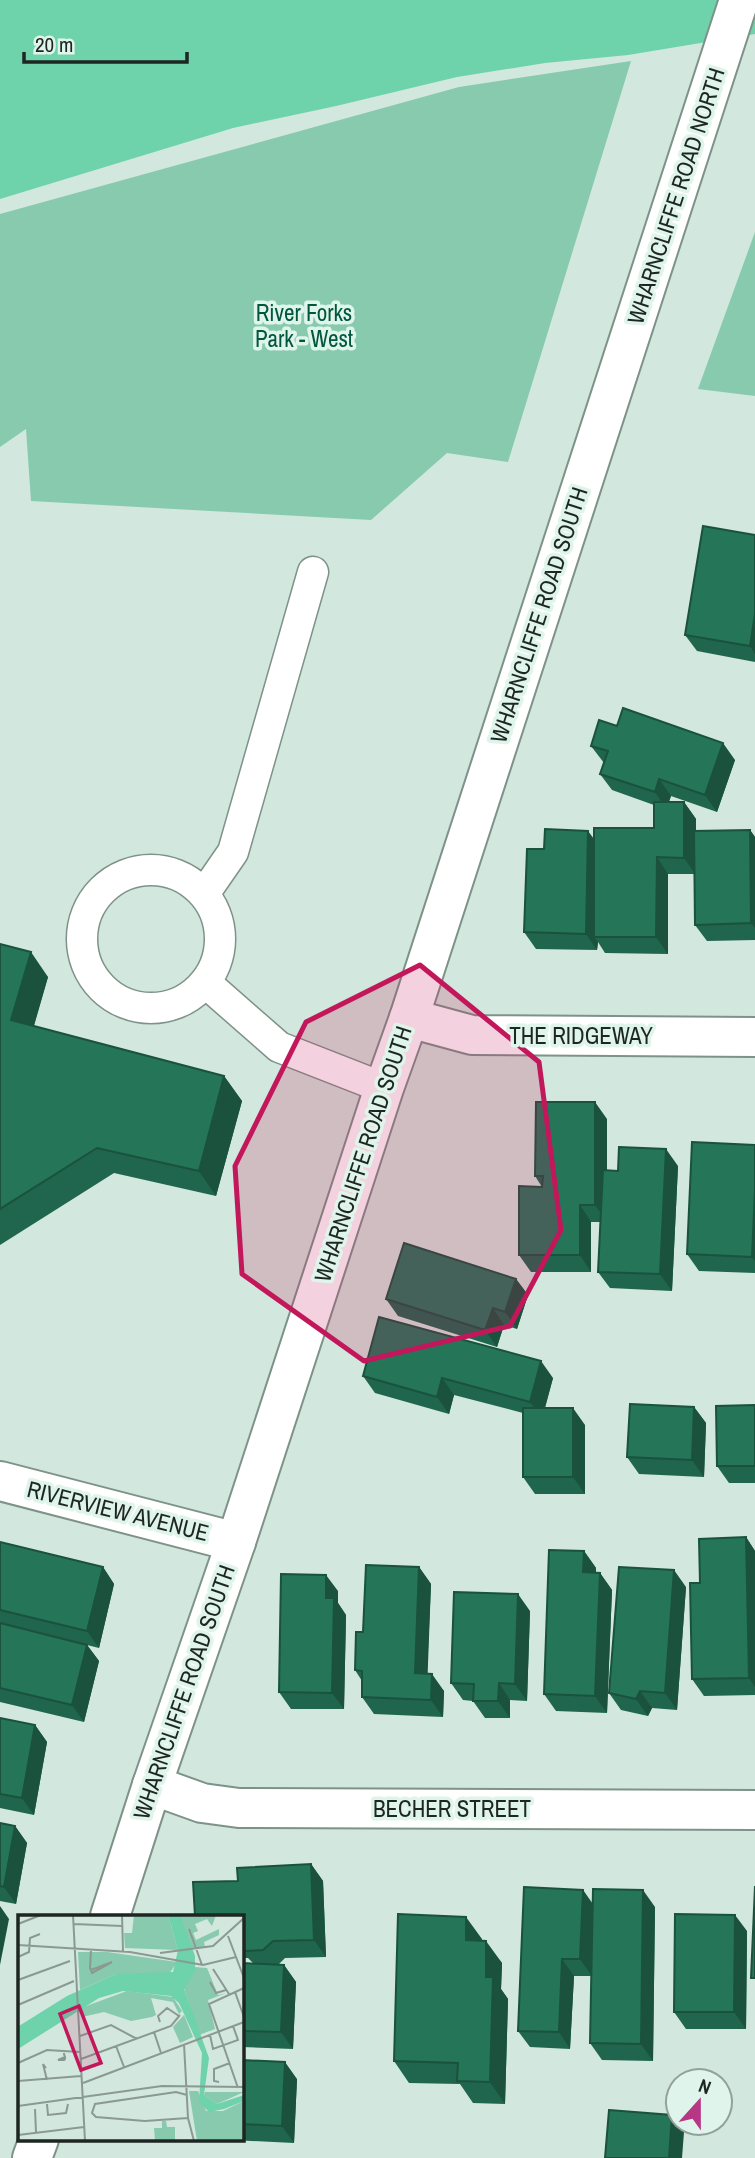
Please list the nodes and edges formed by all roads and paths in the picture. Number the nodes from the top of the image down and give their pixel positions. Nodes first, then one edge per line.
1 (739, 0) edge
2 (613, 391) joint
3 (313, 572) dead end
4 (204, 894) junction
5 (206, 983) junction
6 (409, 1018) junction
7 (755, 1037) edge
8 (384, 1088) junction
9 (0, 1481) edge
10 (236, 1542) junction
11 (152, 1785) junction
12 (755, 1810) edge
13 (110, 1915) edge
14 (38, 2140) edge
15 (32, 2158) edge

1 - 2 main road, WHARNCLIFFE ROAD NORTH
2 - 6 main road, WHARNCLIFFE ROAD SOUTH
3 - 4 lane
4 - 5 lane
4 - 5 lane
5 - 8 lane
6 - 7 main road, THE RIDGEWAY
6 - 8 main road, WHARNCLIFFE ROAD SOUTH
8 - 10 main road, WHARNCLIFFE ROAD SOUTH
9 - 10 main road, RIVERVIEW AVENUE
10 - 11 main road, WHARNCLIFFE ROAD SOUTH
11 - 12 main road, BECHER STREET
11 - 13 main road, WHARNCLIFFE ROAD SOUTH
14 - 15 main road

